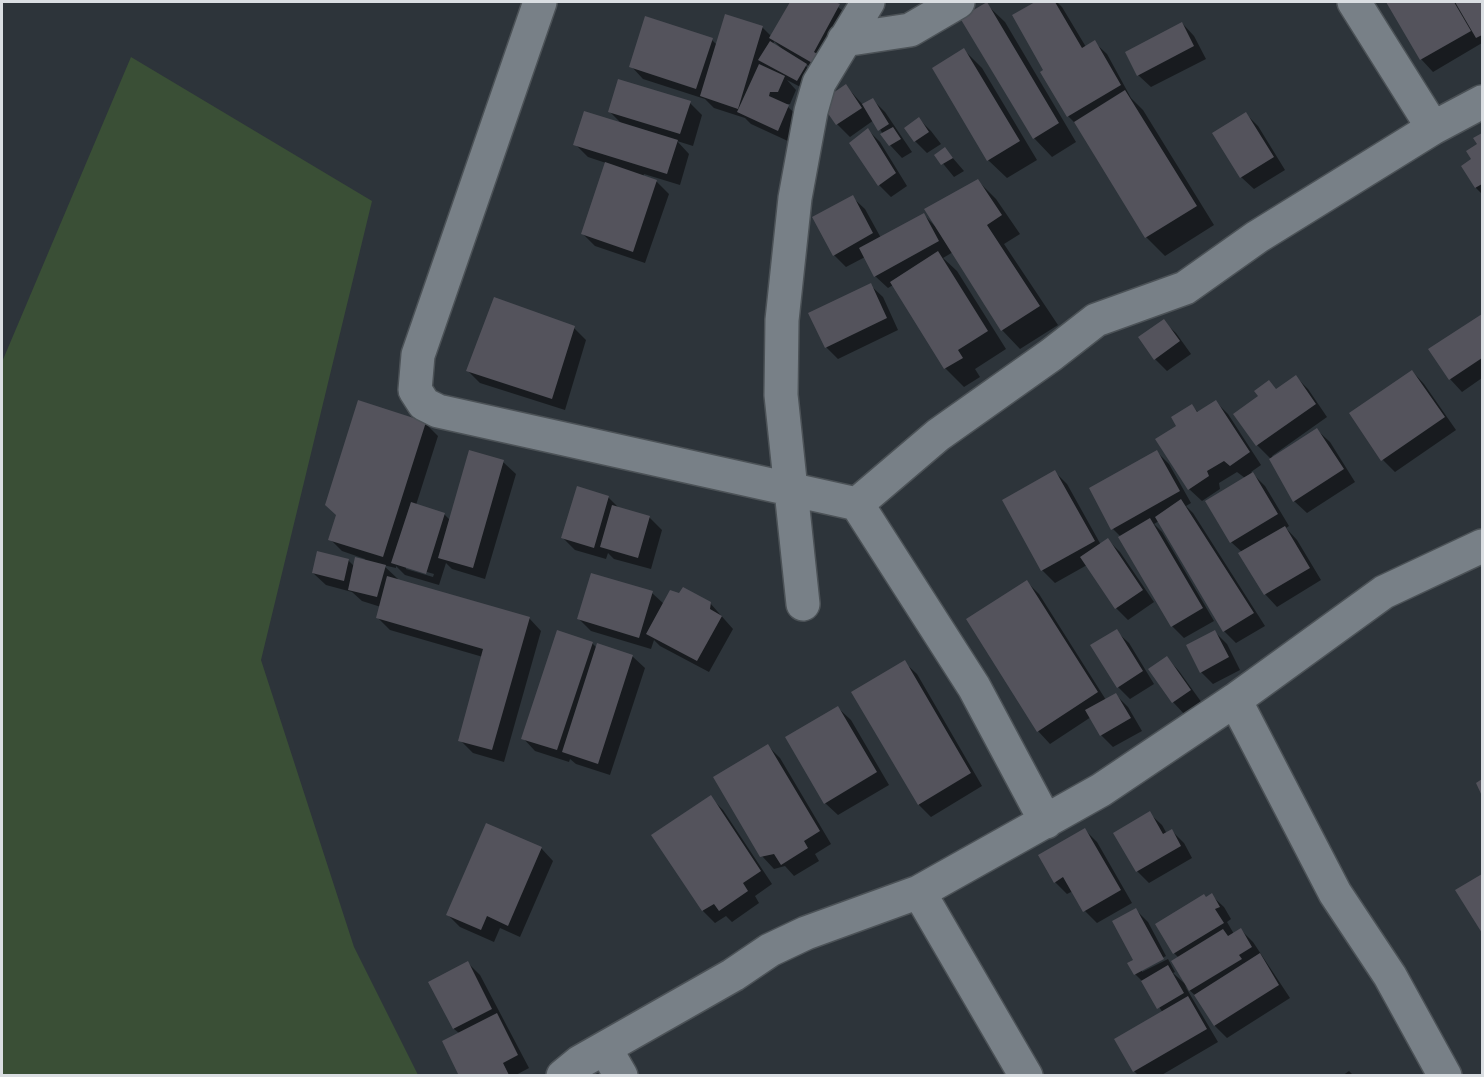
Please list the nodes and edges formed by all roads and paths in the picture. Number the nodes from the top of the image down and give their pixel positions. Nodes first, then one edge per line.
1 (540, 2) edge
2 (868, 2) edge
3 (958, 2) edge
4 (1354, 2) edge
5 (844, 40) junction
6 (1482, 102) edge
7 (1433, 128) junction
8 (791, 489) junction
9 (857, 504) junction
10 (1482, 546) edge
11 (802, 604) dead end
12 (1235, 700) junction
13 (1046, 822) junction
14 (919, 892) junction
15 (613, 1062) edge
16 (563, 1076) edge
17 (1026, 1076) edge
18 (1445, 1076) edge

1 - 8 street
2 - 5 street
3 - 5 street
4 - 7 street
5 - 8 street
6 - 7 street
7 - 9 street
8 - 9 street
8 - 11 street
9 - 13 street
10 - 12 street
12 - 13 street
12 - 18 street
13 - 14 street
14 - 15 street
14 - 17 street
15 - 16 street

